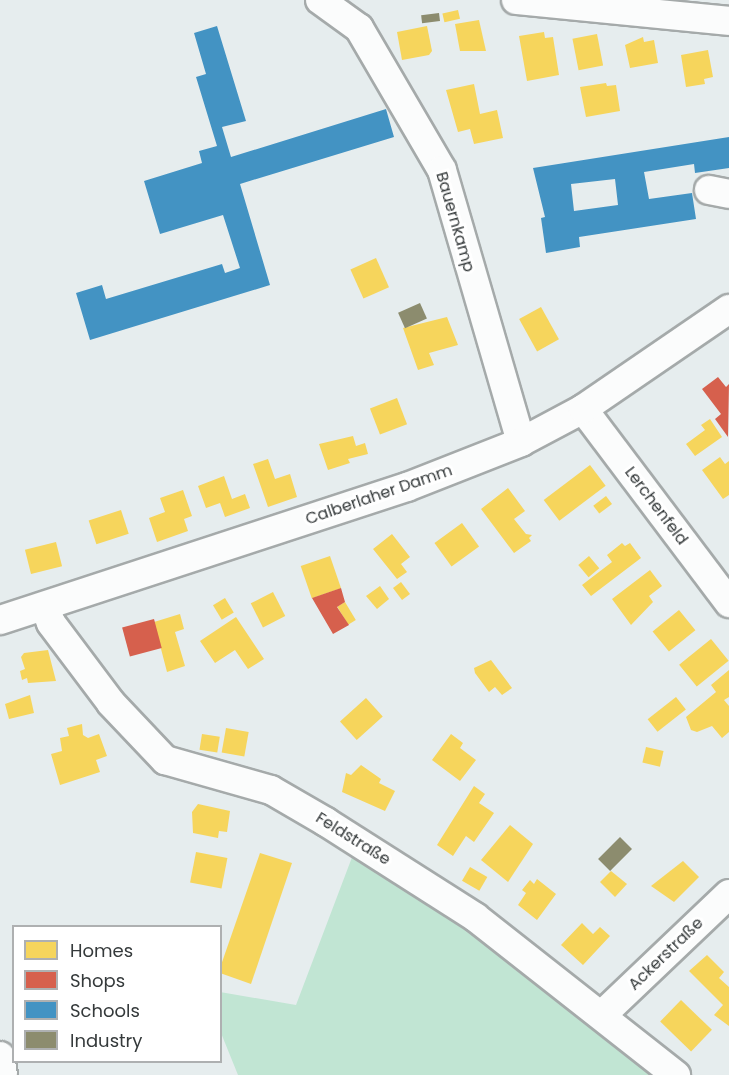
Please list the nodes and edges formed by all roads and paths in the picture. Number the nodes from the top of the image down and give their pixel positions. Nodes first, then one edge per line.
1 (320, 0) edge
2 (516, 0) edge
3 (729, 21) edge
4 (729, 309) edge
5 (583, 409) junction
6 (521, 442) junction
7 (729, 603) edge
8 (45, 608) junction
9 (0, 620) edge
10 (729, 894) edge
11 (603, 1014) junction
12 (0, 1056) edge
13 (3, 1075) edge
14 (676, 1075) edge

1 - 6 street, Bauernkamp
2 - 3 street
4 - 5 street, Calberlaher Damm
5 - 6 street, Calberlaher Damm
5 - 7 street, Lerchenfeld
6 - 8 street, Calberlaher Damm
8 - 9 street, Calberlaher Damm
8 - 11 street, Feldstraße
10 - 11 street, Ackerstraße
11 - 14 street, Feldstraße
12 - 13 street

